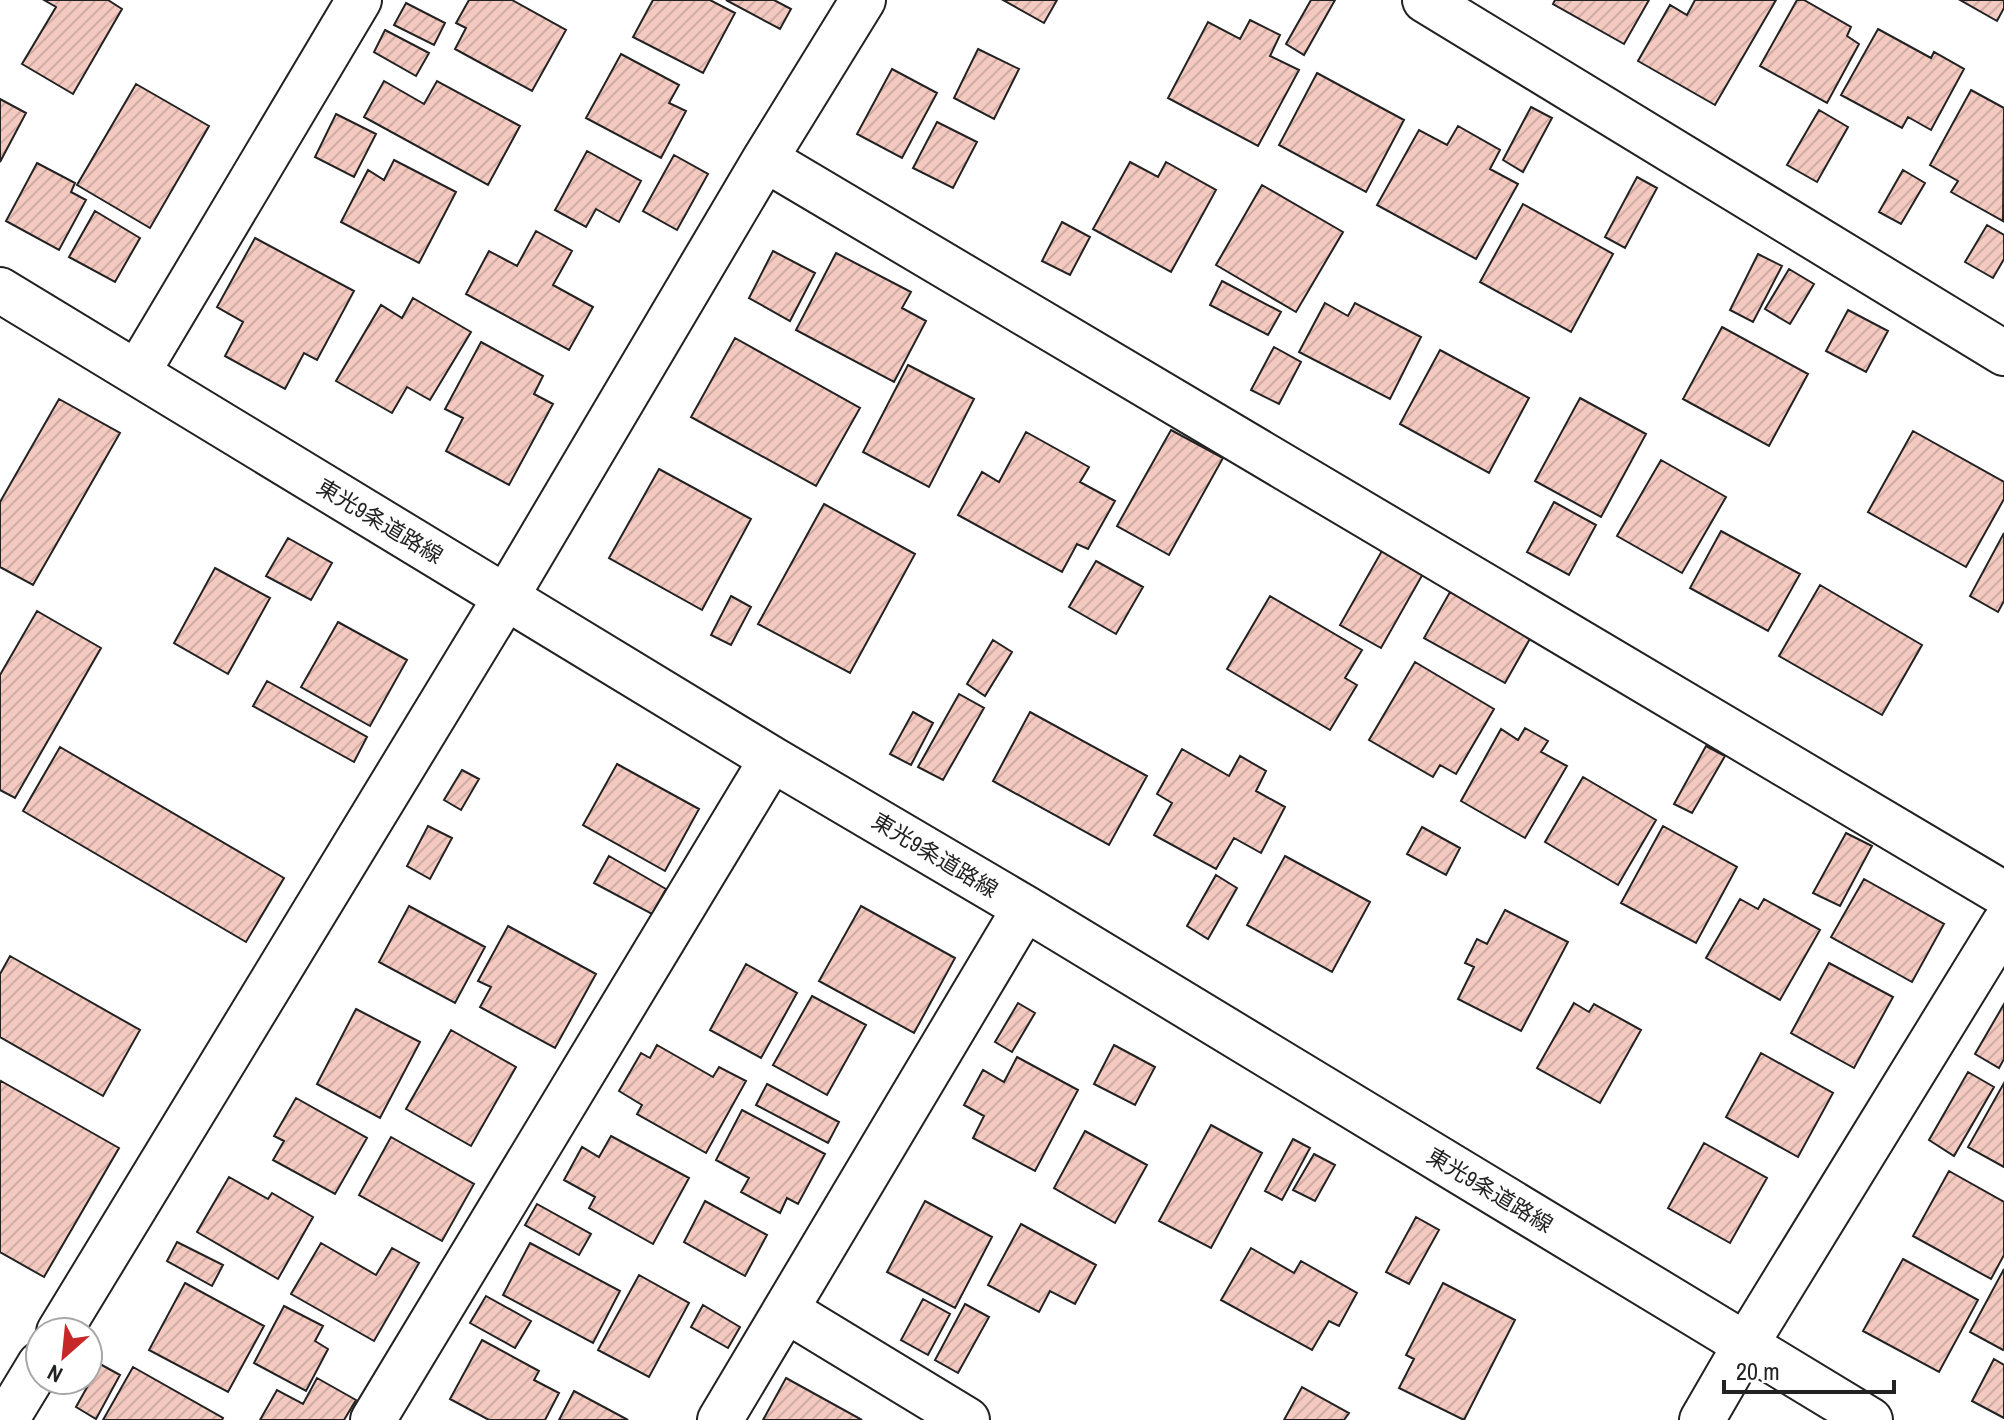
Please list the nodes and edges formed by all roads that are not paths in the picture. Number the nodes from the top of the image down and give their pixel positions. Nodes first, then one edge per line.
1 (359, 0) edge
2 (863, 0) edge
3 (1425, 0) edge
4 (765, 159) junction
5 (0, 290) edge
6 (2004, 353) edge
7 (137, 373) junction
8 (506, 597) junction
9 (772, 759) junction
10 (2004, 894) edge
11 (1025, 908) junction
12 (2004, 924) edge
13 (786, 1310) junction
14 (69, 1316) edge
15 (1746, 1344) junction
16 (24, 1390) edge
17 (6, 1420) edge
18 (373, 1420) edge
19 (720, 1420) edge
20 (967, 1420) edge
21 (1702, 1420) edge
22 (1870, 1420) edge

1 - 7 street
2 - 4 street
3 - 6 street
4 - 8 street
4 - 10 street
5 - 7 street, 東光9条道路線
7 - 8 street, 東光9条道路線
8 - 9 street, 東光9条道路線
8 - 14 street
9 - 11 street, 東光9条道路線
9 - 18 street
11 - 13 street
11 - 15 street, 東光9条道路線
12 - 15 street
13 - 19 street
13 - 20 street
15 - 21 street
15 - 22 street, 東光9条道路線
16 - 17 street

